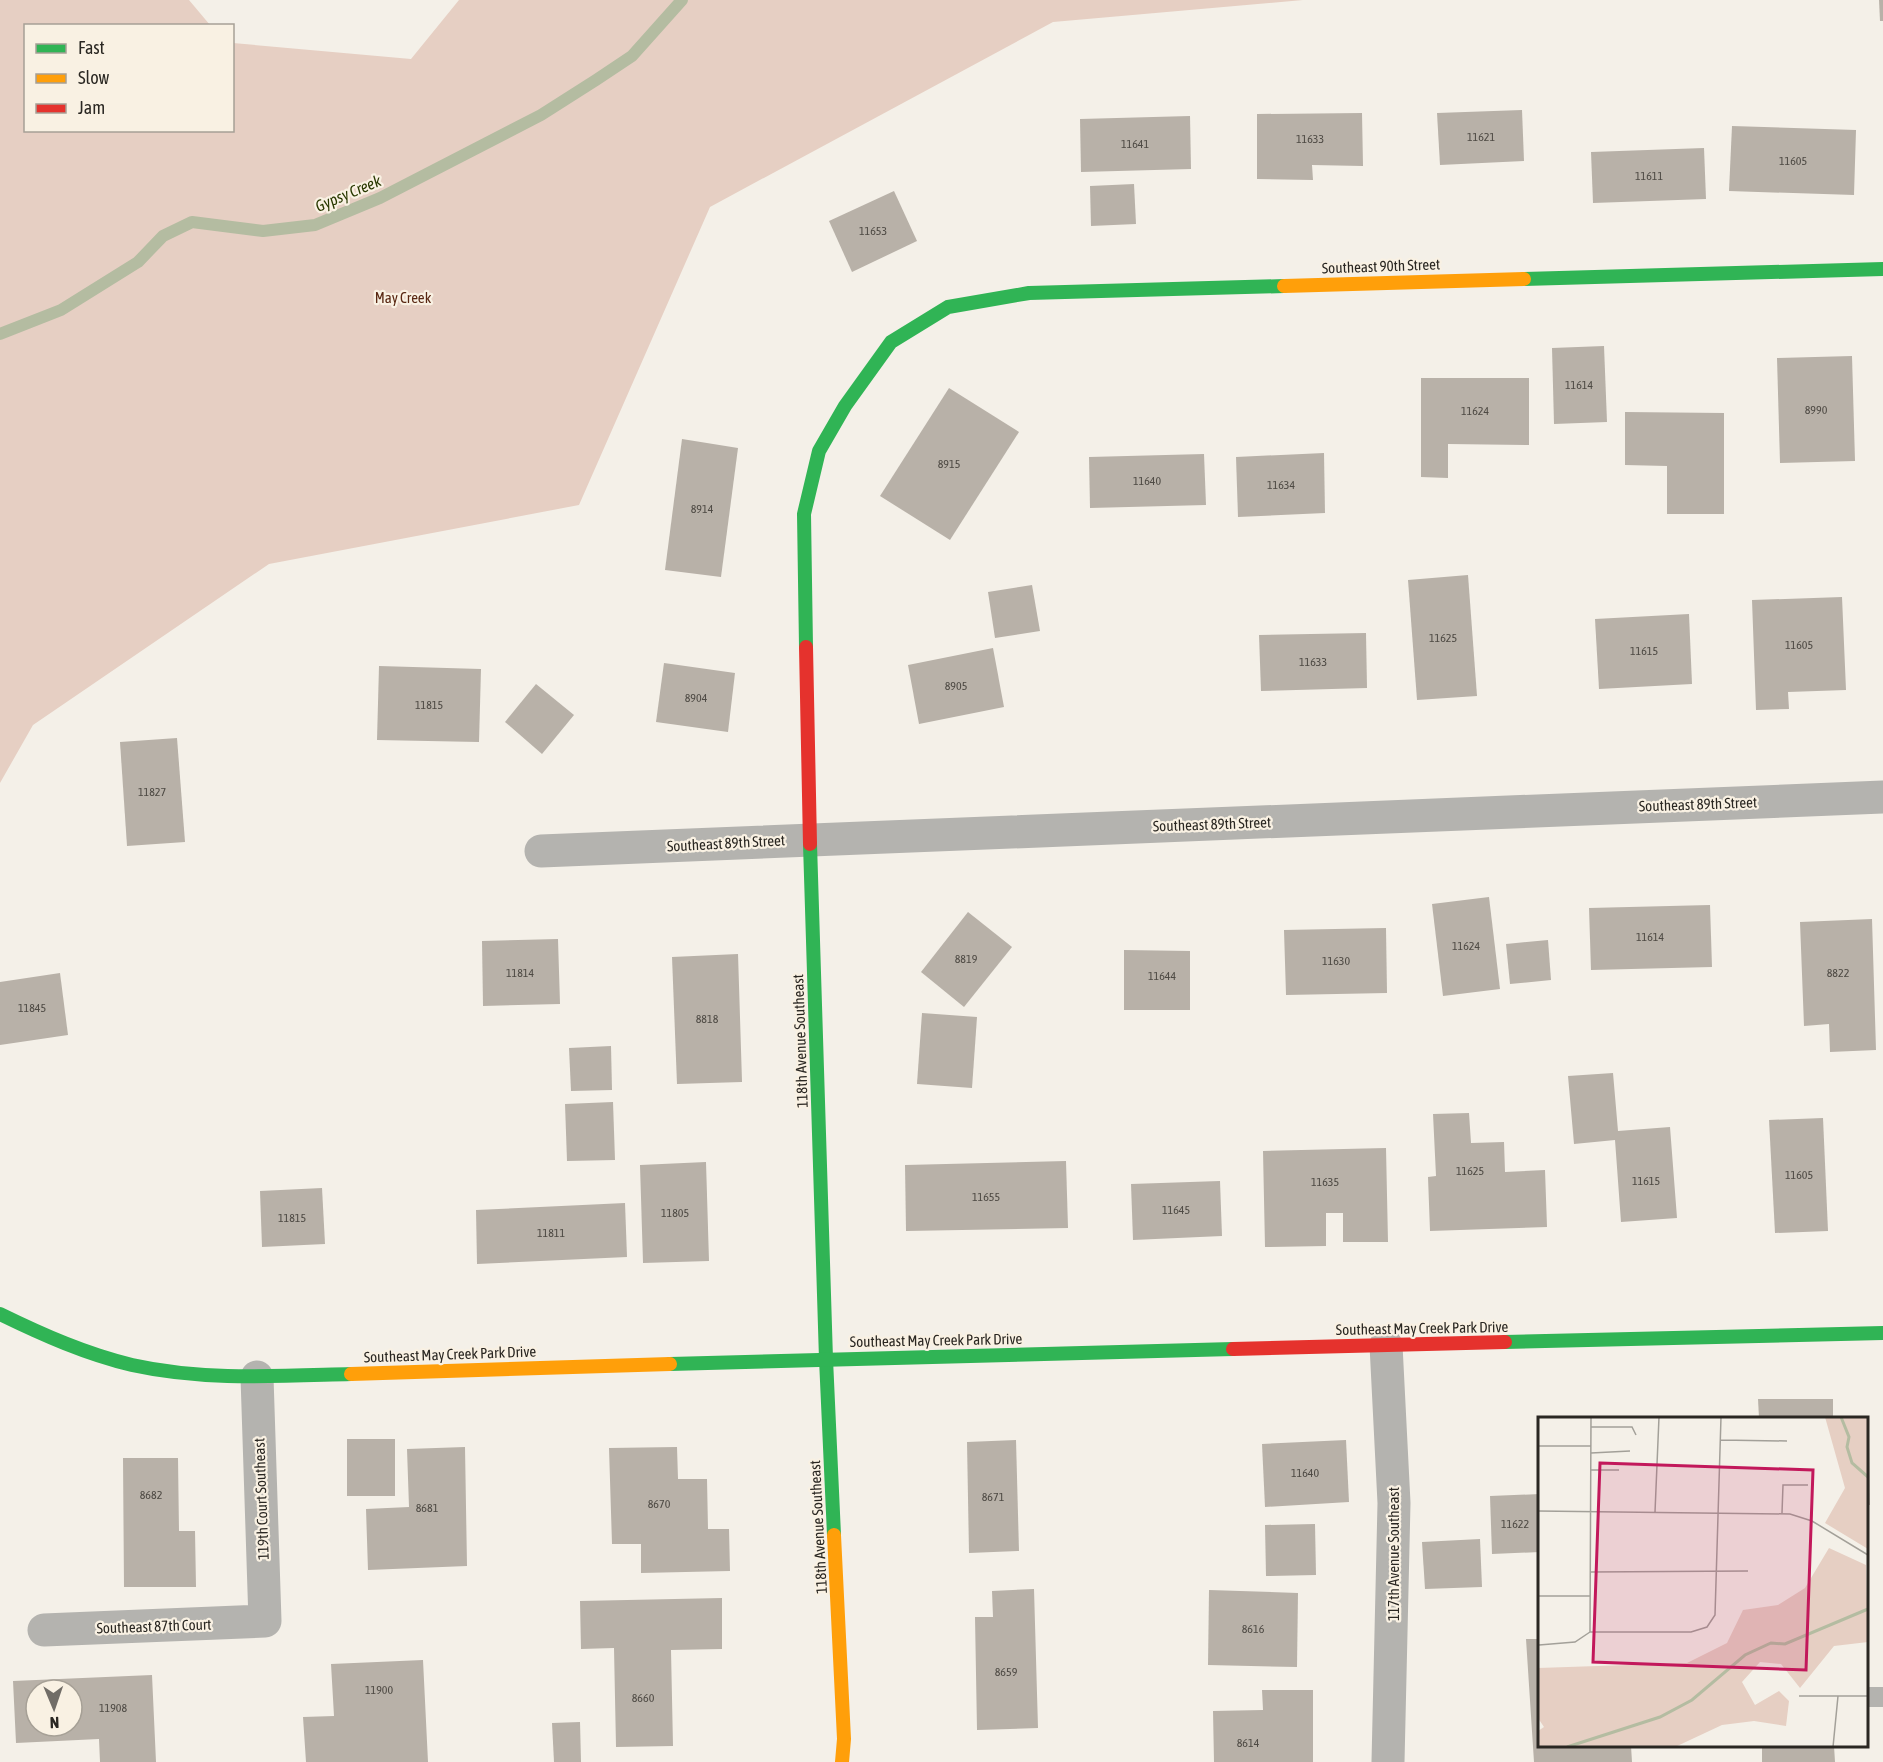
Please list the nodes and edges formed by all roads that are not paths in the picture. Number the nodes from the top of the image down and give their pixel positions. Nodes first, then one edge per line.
1 (1883, 269) edge
2 (891, 342) joint
3 (1883, 797) edge
4 (810, 840) junction
5 (541, 852) dead end
6 (0, 1314) edge
7 (1883, 1333) edge
8 (1386, 1345) junction
9 (826, 1359) junction
10 (257, 1377) junction
11 (264, 1621) joint
12 (44, 1630) dead end
13 (842, 1762) edge
14 (1388, 1762) edge

1 - 2 street, Southeast 90th Street
2 - 4 street, 118th Avenue Southeast
3 - 4 street, Southeast 89th Street
4 - 5 street, Southeast 89th Street
4 - 9 street, 118th Avenue Southeast
6 - 10 street, Southeast May Creek Park Drive
7 - 8 street, Southeast May Creek Park Drive
8 - 9 street, Southeast May Creek Park Drive
8 - 14 street, 117th Avenue Southeast
9 - 10 street, Southeast May Creek Park Drive
9 - 13 street, 118th Avenue Southeast
10 - 11 street, 119th Court Southeast
11 - 12 street, Southeast 87th Court

